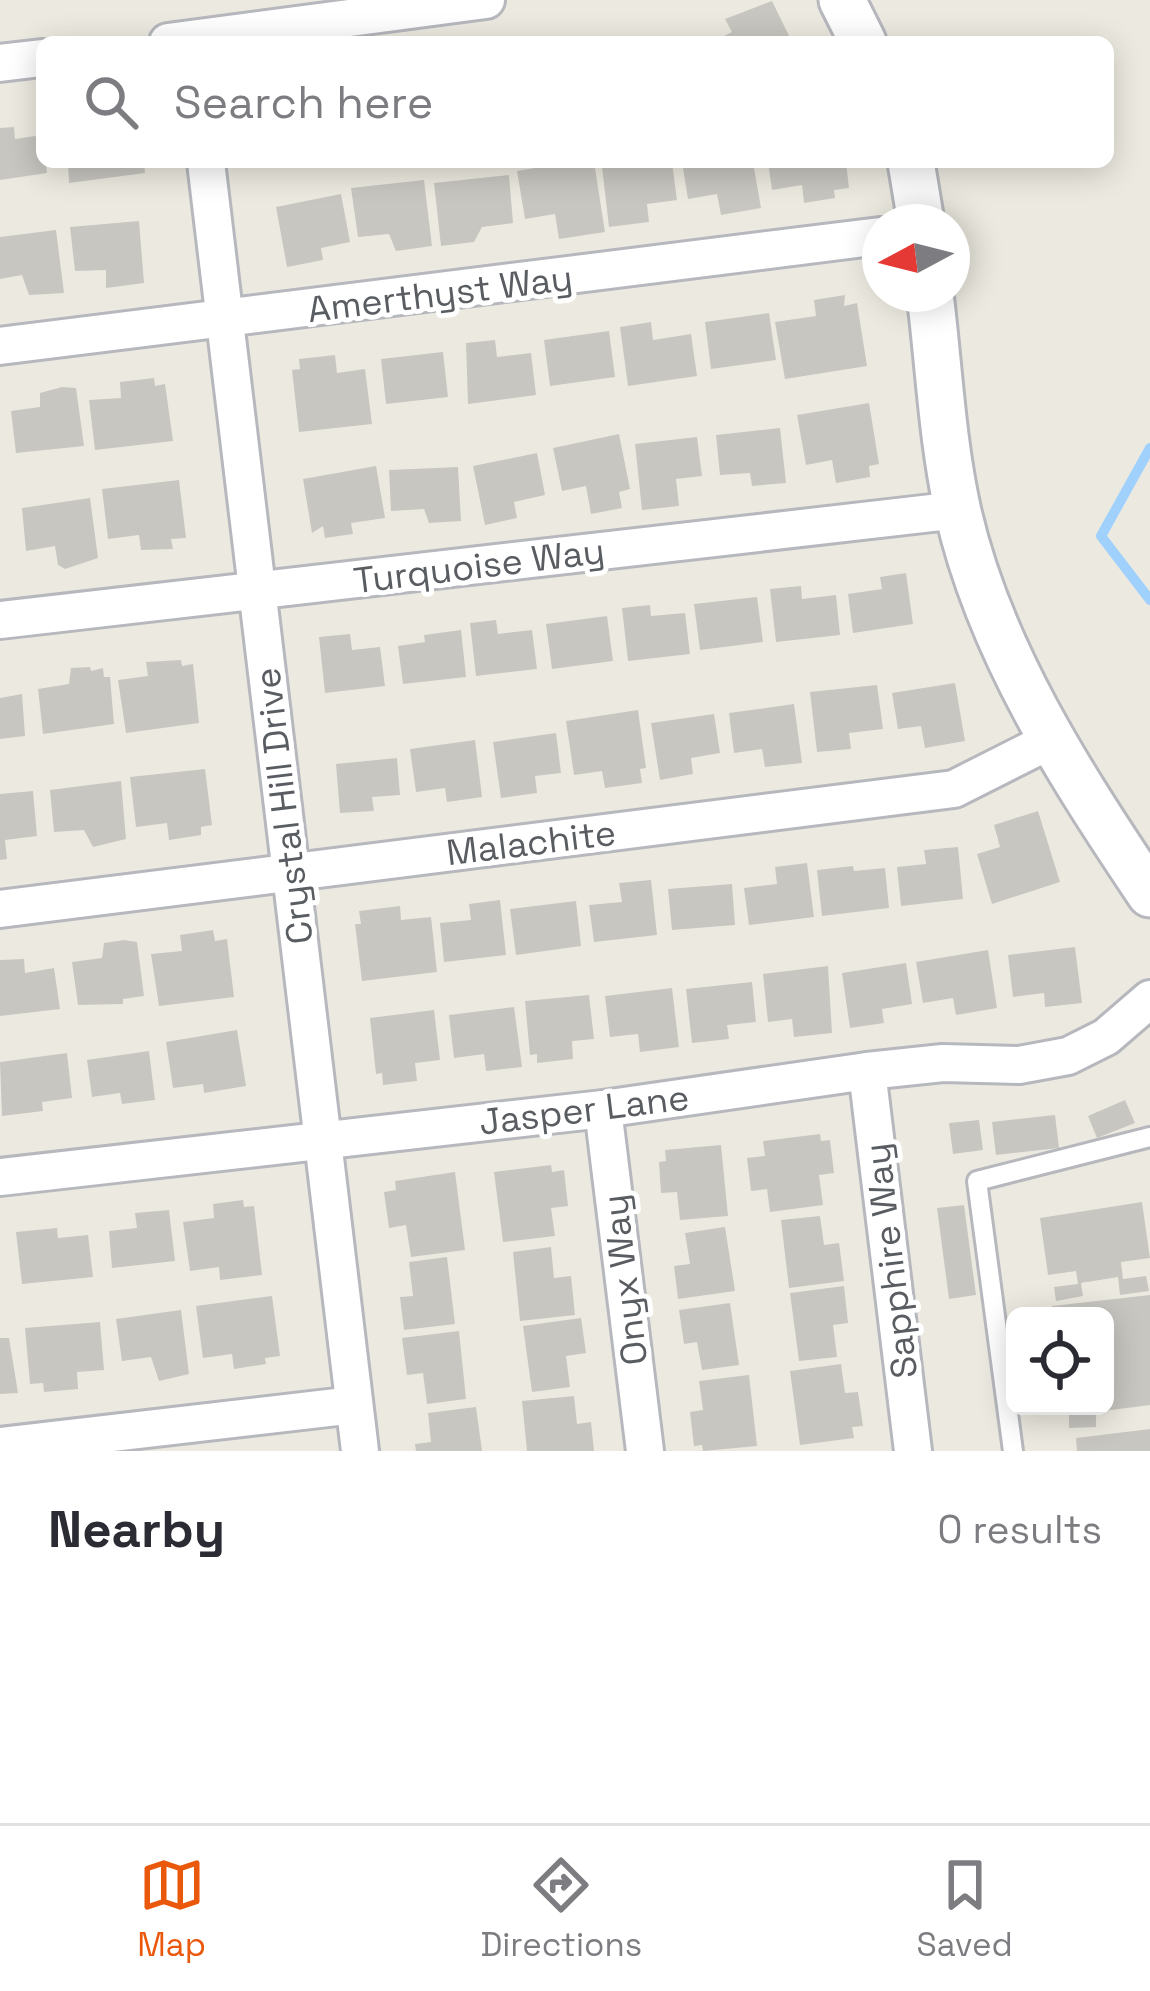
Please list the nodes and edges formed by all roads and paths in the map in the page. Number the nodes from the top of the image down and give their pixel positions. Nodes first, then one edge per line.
1 (486, 0) edge
2 (842, 0) edge
3 (221, 36) edge
4 (860, 36) edge
5 (36, 59) edge
6 (0, 63) edge
7 (207, 168) edge
8 (912, 168) edge
9 (918, 204) edge
10 (862, 238) edge
11 (932, 312) edge
12 (224, 320) junction
13 (0, 346) edge
14 (958, 510) junction
15 (257, 590) junction
16 (0, 620) edge
17 (1052, 740) junction
18 (290, 872) junction
19 (1150, 894) edge
20 (0, 908) edge
21 (1150, 999) edge
22 (867, 1072) junction
23 (603, 1108) junction
24 (1150, 1137) edge
25 (323, 1140) junction
26 (0, 1177) edge
27 (354, 1405) junction
28 (0, 1446) edge
29 (360, 1451) edge
30 (645, 1451) edge
31 (913, 1451) edge
32 (1012, 1451) edge

1 - 3 street
2 - 4 street
5 - 6 street
7 - 12 street, Crystal Hill Drive
8 - 9 street
10 - 12 street, Amerthyst Way
11 - 14 street
12 - 13 street, Amerthyst Way
12 - 15 street, Crystal Hill Drive
14 - 15 street, Turquoise Way
14 - 17 street
15 - 16 street, Turquoise Way
15 - 18 street, Crystal Hill Drive
17 - 18 street, Malachite
17 - 19 street
18 - 20 street, Malachite
18 - 25 street, Crystal Hill Drive
21 - 22 street, Jasper Lane
22 - 23 street, Jasper Lane
22 - 31 street, Sapphire Way
23 - 25 street, Jasper Lane
23 - 30 street, Onyx Way
24 - 32 lane
25 - 26 street, Jasper Lane
25 - 27 street, Crystal Hill Drive
27 - 28 street
27 - 29 street, Crystal Hill Drive

